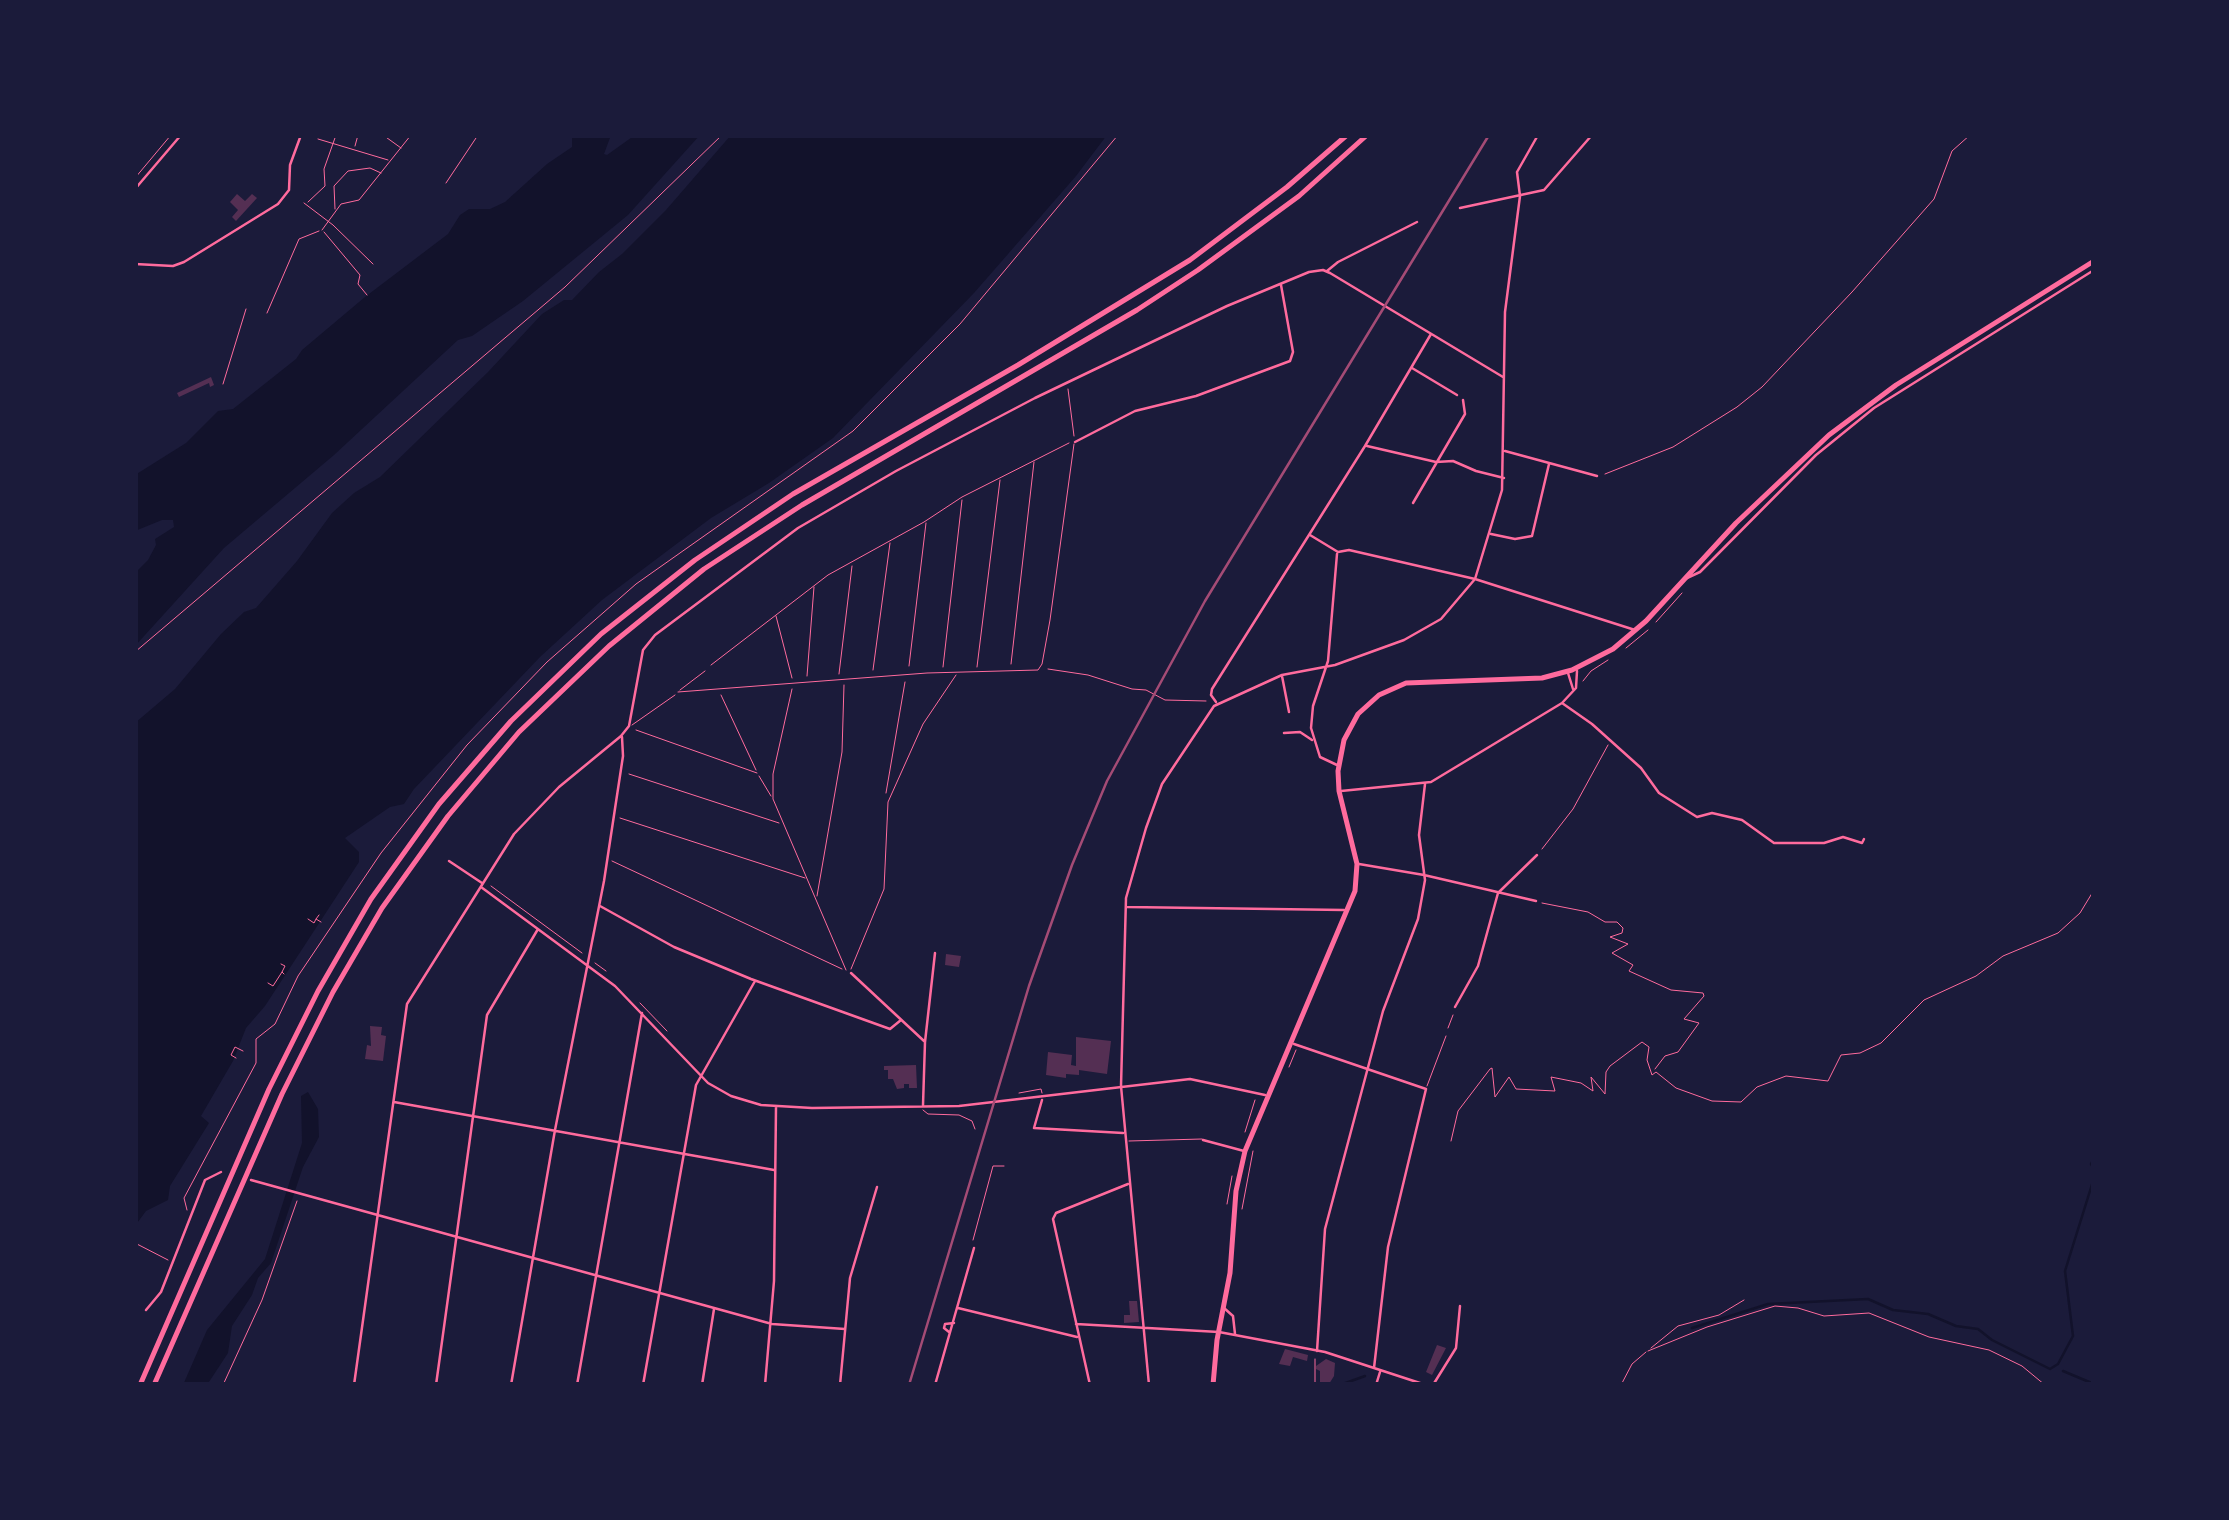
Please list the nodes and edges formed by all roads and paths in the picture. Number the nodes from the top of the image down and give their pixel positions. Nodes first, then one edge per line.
1 (171, 135) edge
2 (182, 135) edge
3 (336, 135) edge
4 (358, 135) edge
5 (384, 135) edge
6 (412, 135) edge
7 (478, 135) edge
8 (722, 135) edge
9 (1347, 135) edge
10 (1367, 135) edge
11 (1538, 135) edge
12 (1592, 135) edge
13 (1970, 135) edge
14 (305, 136) edge
15 (334, 144) junction
16 (401, 148) junction
17 (354, 150) junction
18 (391, 160) junction
19 (381, 173) junction
20 (135, 178) edge
21 (446, 182) dead end
22 (135, 189) edge
23 (1520, 196) junction
24 (1460, 208) dead end
25 (335, 212) junction
26 (326, 222) junction
27 (1417, 222) dead end
28 (322, 230) junction
29 (2094, 261) edge
30 (135, 264) edge
31 (373, 264) dead end
32 (2094, 270) edge
33 (1327, 271) junction
34 (1280, 284) junction
35 (367, 295) dead end
36 (246, 309) dead end
37 (267, 313) dead end
38 (1431, 334) junction
39 (1974, 342) junction
40 (1410, 367) junction
41 (1503, 377) junction
42 (223, 384) dead end
43 (1068, 389) dead end
44 (1456, 395) dead end
45 (1463, 400) dead end
46 (1075, 442) junction
47 (1365, 446) junction
48 (1504, 450) junction
49 (1035, 459) junction
50 (1436, 462) junction
51 (1550, 464) junction
52 (1000, 476) junction
53 (1597, 476) joint
54 (1504, 478) junction
55 (962, 496) junction
56 (1413, 503) dead end
57 (926, 520) junction
58 (1491, 534) junction
59 (1310, 535) junction
60 (890, 539) junction
61 (1338, 552) junction
62 (852, 562) junction
63 (1475, 579) junction
64 (814, 584) junction
65 (775, 613) junction
66 (1636, 631) junction
67 (135, 652) edge
68 (1326, 667) junction
69 (1576, 668) junction
70 (1040, 669) junction
71 (705, 671) joint
72 (1010, 672) junction
73 (1567, 672) junction
74 (942, 673) junction
75 (976, 673) junction
76 (958, 674) junction
77 (907, 675) junction
78 (1282, 675) junction
79 (872, 678) junction
80 (838, 682) junction
81 (844, 682) junction
82 (793, 684) junction
83 (806, 684) junction
84 (718, 689) junction
85 (1574, 691) junction
86 (678, 692) junction
87 (1215, 702) junction
88 (1562, 704) junction
89 (1288, 712) dead end
90 (629, 726) junction
91 (1284, 734) dead end
92 (622, 736) junction
93 (1313, 740) junction
94 (1611, 741) junction
95 (1338, 766) junction
96 (621, 772) junction
97 (757, 773) junction
98 (1424, 784) junction
99 (1340, 791) junction
100 (773, 799) junction
101 (887, 808) junction
102 (613, 816) junction
103 (783, 824) junction
104 (1864, 839) dead end
105 (1537, 855) joint
106 (605, 858) junction
107 (448, 861) dead end
108 (1357, 864) junction
109 (1424, 875) junction
110 (805, 878) junction
111 (482, 885) junction
112 (2094, 890) edge
113 (1498, 893) junction
114 (814, 898) junction
115 (1536, 901) joint
116 (598, 906) junction
117 (1126, 907) junction
118 (1348, 910) junction
119 (308, 919) dead end
120 (321, 922) dead end
121 (539, 928) junction
122 (935, 953) dead end
123 (587, 960) junction
124 (281, 964) dead end
125 (278, 969) dead end
126 (846, 970) junction
127 (283, 972) junction
128 (608, 973) dead end
129 (275, 974) dead end
130 (852, 974) junction
131 (279, 976) junction
132 (272, 978) dead end
133 (754, 980) junction
134 (276, 981) junction
135 (268, 983) dead end
136 (630, 994) dead end
137 (1455, 1007) joint
138 (642, 1012) junction
139 (282, 1014) dead end
140 (900, 1020) junction
141 (670, 1034) dead end
142 (1446, 1036) joint
143 (925, 1042) junction
144 (1294, 1044) junction
145 (233, 1051) junction
146 (242, 1051) dead end
147 (236, 1058) dead end
148 (1367, 1068) junction
149 (1656, 1072) junction
150 (699, 1075) junction
151 (1285, 1076) dead end
152 (1120, 1086) junction
153 (1426, 1089) junction
154 (1018, 1093) dead end
155 (1267, 1096) junction
156 (1042, 1097) junction
157 (1255, 1098) dead end
158 (392, 1102) junction
159 (776, 1107) junction
160 (923, 1107) junction
161 (473, 1116) junction
162 (976, 1129) dead end
163 (555, 1130) junction
164 (1124, 1133) junction
165 (1244, 1133) dead end
166 (1202, 1140) joint
167 (1451, 1140) dead end
168 (618, 1142) junction
169 (1126, 1142) junction
170 (1244, 1151) junction
171 (683, 1154) junction
172 (1004, 1166) dead end
173 (774, 1170) junction
174 (220, 1172) dead end
175 (252, 1180) dead end
176 (1129, 1183) junction
177 (877, 1187) dead end
178 (298, 1193) junction
179 (377, 1214) junction
180 (189, 1215) junction
181 (456, 1236) junction
182 (135, 1243) edge
183 (974, 1248) joint
184 (532, 1256) junction
185 (172, 1262) junction
186 (596, 1274) junction
187 (659, 1292) junction
188 (1744, 1300) dead end
189 (1460, 1306) dead end
190 (714, 1308) junction
191 (958, 1308) junction
192 (1224, 1308) junction
193 (146, 1310) dead end
194 (772, 1324) junction
195 (1076, 1324) junction
196 (1143, 1327) junction
197 (845, 1328) junction
198 (1219, 1332) junction
199 (1235, 1336) junction
200 (1078, 1338) junction
201 (1648, 1350) junction
202 (1316, 1351) junction
203 (1374, 1368) junction
204 (1380, 1370) junction
205 (140, 1385) edge
206 (154, 1385) edge
207 (222, 1385) edge
208 (354, 1385) edge
209 (436, 1385) edge
210 (511, 1385) edge
211 (576, 1385) edge
212 (643, 1385) edge
213 (702, 1385) edge
214 (765, 1385) edge
215 (840, 1385) edge
216 (935, 1385) edge
217 (1090, 1385) edge
218 (1150, 1385) edge
219 (1213, 1385) edge
220 (1315, 1385) edge
221 (1376, 1385) edge
222 (1426, 1385) edge
223 (1432, 1385) edge
224 (1621, 1385) edge
225 (2046, 1385) edge

1 - 20 path
2 - 22 street
3 - 15 path
4 - 17 path
5 - 16 path
6 - 16 path
7 - 21 path
8 - 67 path
9 - 205 main road
10 - 206 main road
11 - 23 street
12 - 23 street
13 - 53 path
14 - 15 path
14 - 30 street
15 - 17 path
15 - 26 path
16 - 18 path
17 - 18 path
18 - 19 path
19 - 25 path
19 - 25 path
23 - 24 street
23 - 41 street
25 - 26 path
26 - 28 path
26 - 31 path
27 - 33 street
28 - 35 path
28 - 37 path
29 - 39 main road
32 - 39 street
33 - 34 street
33 - 38 street
34 - 46 street
34 - 90 street
36 - 42 path
38 - 40 street
38 - 41 street
39 - 66 main road
40 - 44 street
40 - 47 street
41 - 48 street
43 - 46 path
45 - 50 street
46 - 49 path
46 - 70 lane
47 - 50 street
47 - 59 street
48 - 51 street
48 - 54 street
49 - 52 path
49 - 72 path
50 - 54 street
50 - 56 street
51 - 53 street
51 - 58 street
52 - 55 path
52 - 75 path
54 - 58 street
55 - 57 path
55 - 74 path
57 - 60 path
57 - 77 path
58 - 63 street
59 - 61 street
59 - 87 street
60 - 62 path
60 - 79 path
61 - 63 street
61 - 68 street
62 - 64 path
62 - 80 path
63 - 66 street
63 - 68 street
64 - 65 path
64 - 83 path
65 - 71 path
65 - 82 path
66 - 69 main road
68 - 78 street
68 - 93 street
69 - 73 main road
69 - 85 street
70 - 72 lane
70 - 87 path
71 - 86 lane
72 - 75 lane
73 - 85 street
73 - 95 main road
74 - 76 lane
74 - 77 lane
75 - 76 lane
76 - 101 lane
77 - 79 lane
77 - 101 path
78 - 87 street
78 - 89 street
79 - 81 lane
80 - 81 lane
80 - 83 lane
81 - 114 path
82 - 83 lane
82 - 84 lane
82 - 100 path
84 - 86 lane
84 - 97 path
85 - 88 street
86 - 90 lane
87 - 117 street
88 - 94 street
88 - 98 street
90 - 92 street
90 - 97 path
91 - 93 street
92 - 96 street
92 - 111 street
93 - 95 street
94 - 104 street
94 - 105 path
95 - 99 main road
96 - 102 street
96 - 103 path
97 - 100 path
98 - 99 street
98 - 109 street
99 - 108 main road
100 - 103 path
101 - 130 lane
102 - 106 street
102 - 110 path
103 - 110 path
105 - 113 street
106 - 116 street
106 - 126 path
107 - 111 street
108 - 109 street
108 - 118 main road
109 - 113 street
109 - 148 street
110 - 114 path
111 - 121 street
111 - 123 path
111 - 158 street
112 - 149 path
113 - 115 street
113 - 137 street
114 - 126 path
115 - 149 path
116 - 123 street
116 - 133 street
117 - 118 street
117 - 152 street
118 - 144 main road
119 - 120 path
121 - 123 street
121 - 161 street
122 - 143 street
123 - 128 path
123 - 138 street
123 - 163 street
124 - 127 path
125 - 127 path
126 - 130 path
127 - 131 path
129 - 131 path
130 - 140 street
131 - 134 path
132 - 134 path
133 - 140 street
133 - 150 street
134 - 135 path
136 - 141 path
137 - 142 path
138 - 150 street
138 - 168 street
139 - 180 path
140 - 143 street
142 - 153 lane
143 - 160 street
144 - 148 street
144 - 151 path
144 - 155 main road
145 - 145 path
145 - 146 path
145 - 147 path
148 - 153 street
148 - 202 street
149 - 167 path
150 - 159 street
150 - 171 street
152 - 155 street
152 - 156 street
152 - 164 street
153 - 203 street
154 - 156 lane
155 - 170 main road
156 - 160 street
156 - 164 street
157 - 165 path
158 - 161 street
158 - 179 street
159 - 160 street
159 - 173 street
160 - 162 lane
161 - 163 street
161 - 181 street
163 - 168 street
163 - 184 street
164 - 169 street
166 - 169 lane
166 - 170 street
168 - 171 street
168 - 186 street
169 - 176 street
170 - 192 main road
171 - 173 street
171 - 187 street
172 - 183 path
173 - 194 street
174 - 180 street
175 - 178 street
176 - 195 street
176 - 196 street
177 - 197 street
178 - 179 street
178 - 207 path
179 - 181 street
179 - 208 street
180 - 185 street
181 - 184 street
181 - 209 street
182 - 185 path
183 - 191 street
184 - 186 street
184 - 210 street
185 - 193 street
186 - 187 street
186 - 211 street
187 - 190 street
187 - 212 street
188 - 201 path
189 - 223 street
190 - 194 street
190 - 213 street
191 - 200 street
191 - 216 street
192 - 198 main road
192 - 199 street
194 - 197 street
194 - 214 street
195 - 196 street
195 - 200 street
196 - 198 street
196 - 218 street
197 - 215 street
198 - 199 street
198 - 219 main road
199 - 202 street
200 - 217 street
201 - 224 path
201 - 225 path
202 - 203 street
202 - 220 path
203 - 204 street
204 - 221 street
204 - 222 street

